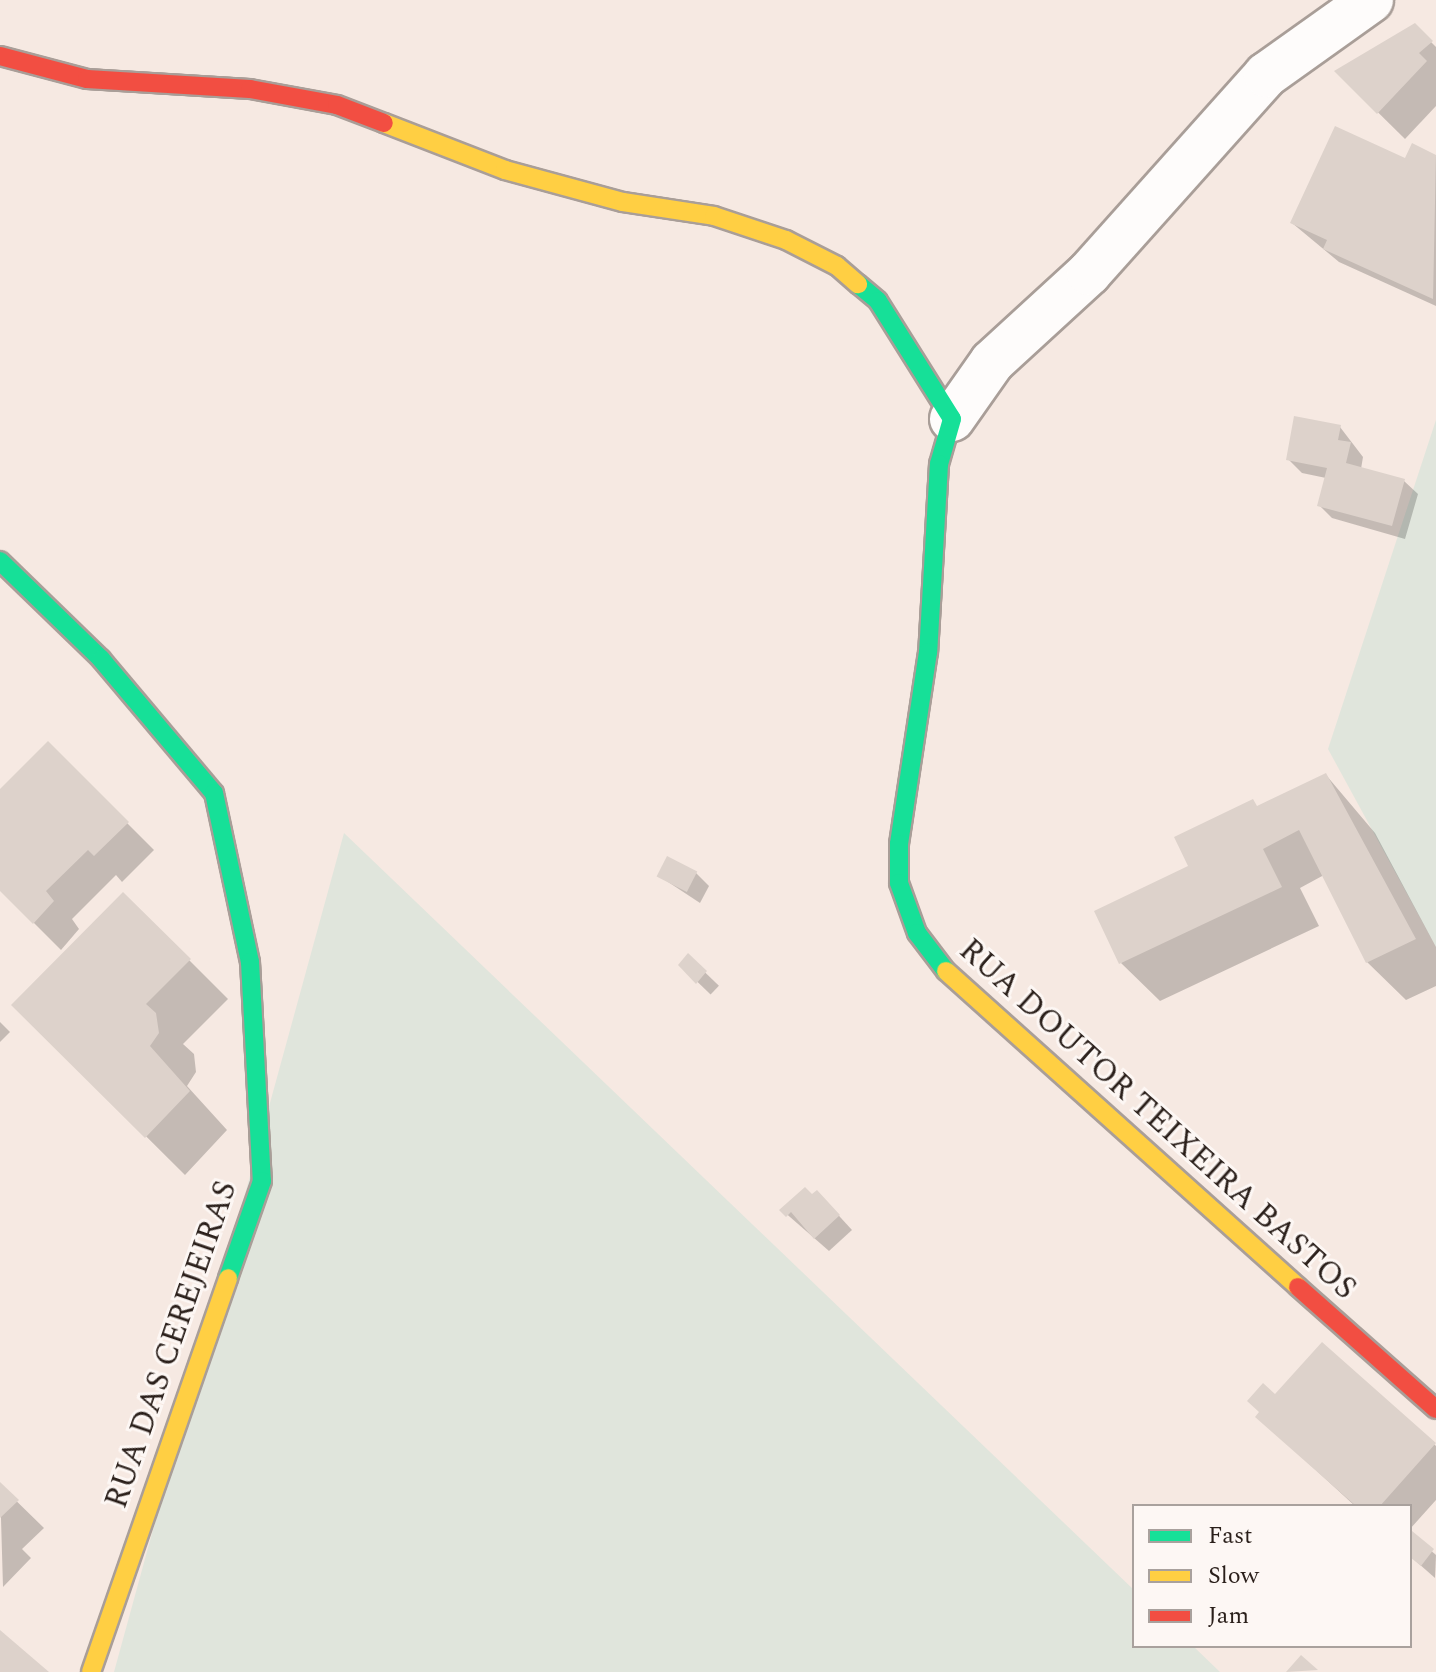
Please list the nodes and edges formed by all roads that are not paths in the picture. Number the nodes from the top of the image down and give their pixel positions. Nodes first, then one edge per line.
1 (1371, 0) edge
2 (0, 56) edge
3 (952, 419) junction
4 (0, 561) edge
5 (1436, 1409) edge
6 (91, 1672) edge

1 - 3 street
2 - 3 street
3 - 5 street, RUA DOUTOR TEIXEIRA BASTOS
4 - 6 street, RUA DAS CEREJEIRAS

